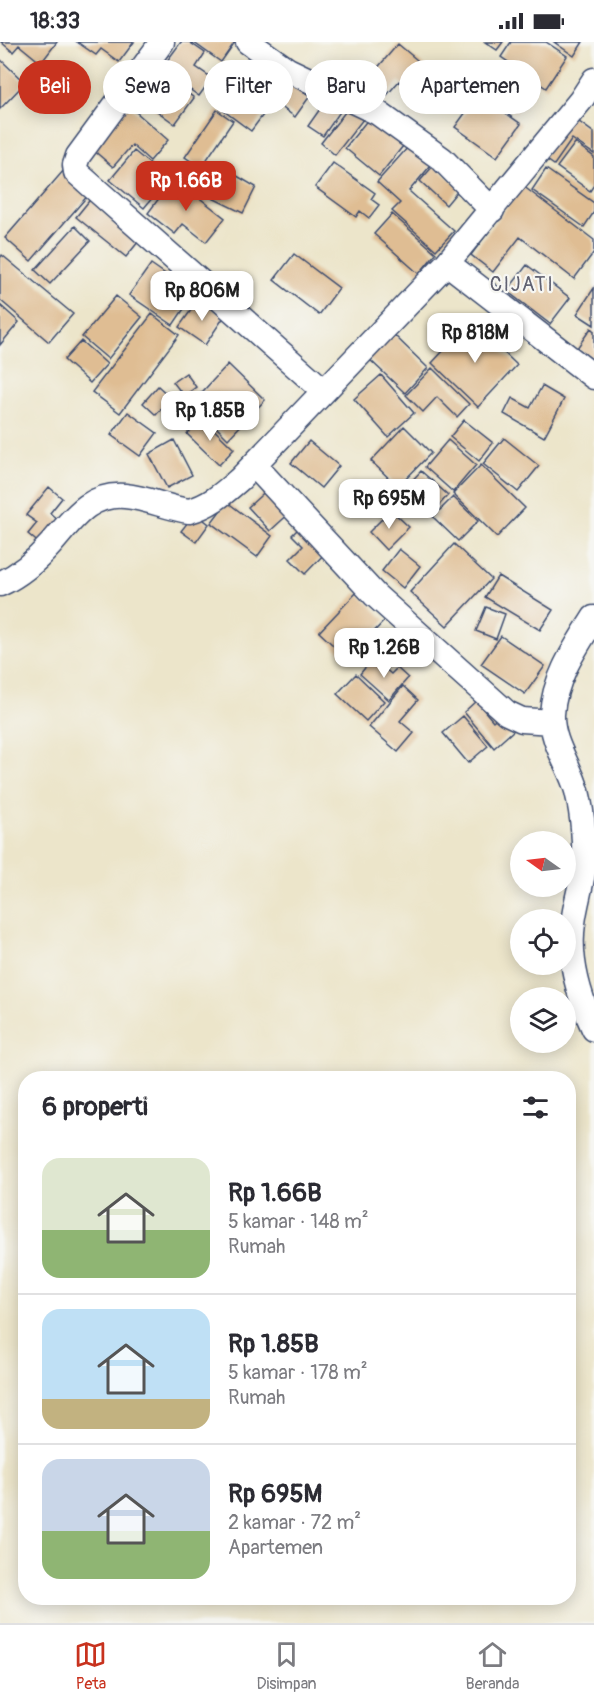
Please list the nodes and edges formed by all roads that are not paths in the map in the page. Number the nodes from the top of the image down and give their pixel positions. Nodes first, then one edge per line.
1 (162, 42) edge
2 (248, 42) edge
3 (594, 80) edge
4 (492, 210) junction
5 (447, 263) junction
6 (594, 377) edge
7 (323, 390) junction
8 (254, 465) junction
9 (0, 584) edge
10 (594, 618) edge
11 (552, 722) junction
12 (594, 1029) edge

1 - 7 street
2 - 4 street
3 - 4 street
4 - 5 street
5 - 6 street
5 - 7 street
7 - 8 street
8 - 9 street
8 - 11 street
10 - 11 street
11 - 12 street

